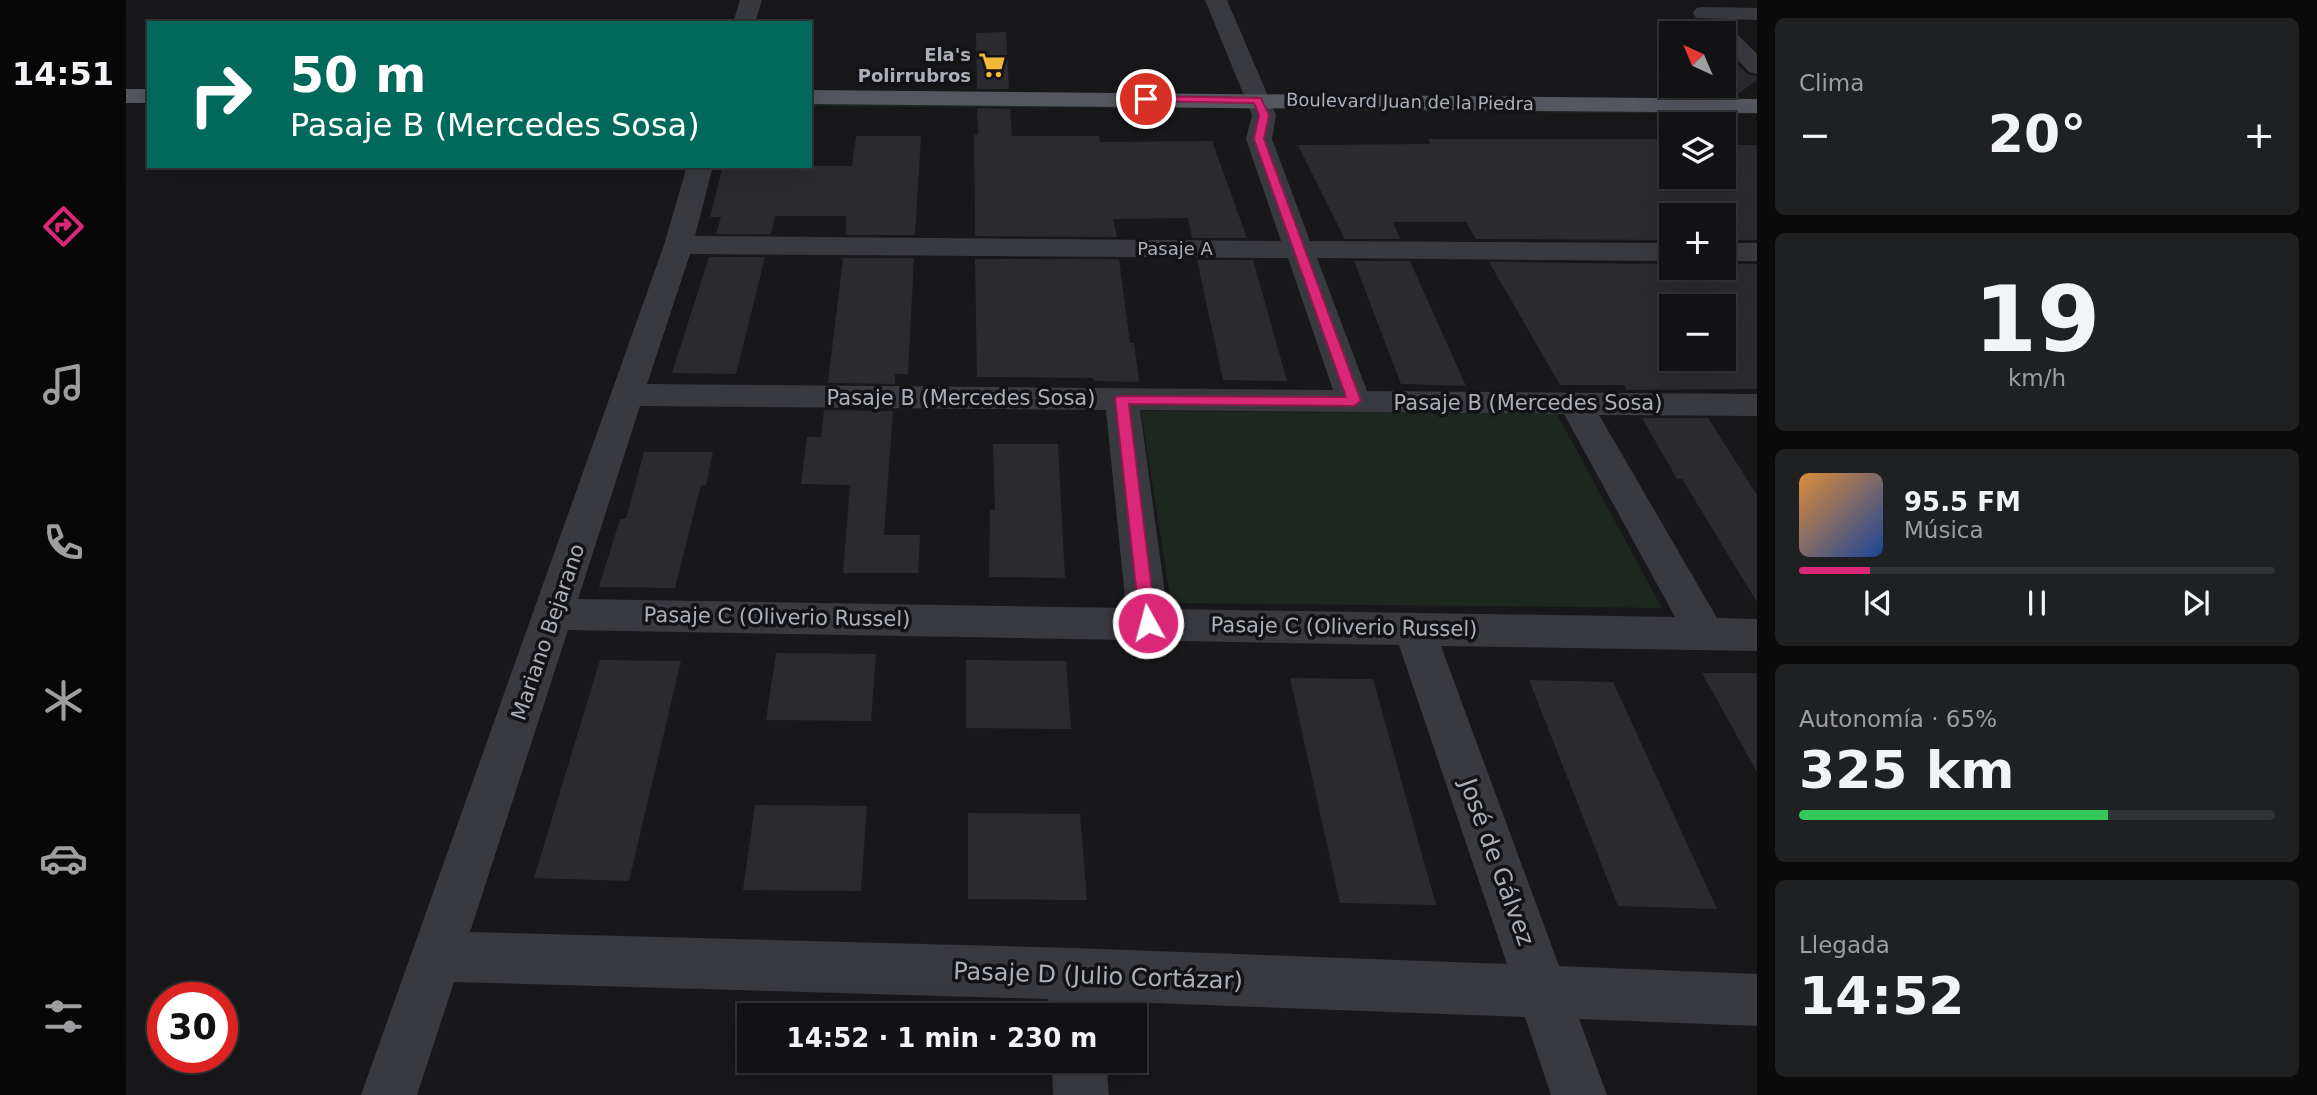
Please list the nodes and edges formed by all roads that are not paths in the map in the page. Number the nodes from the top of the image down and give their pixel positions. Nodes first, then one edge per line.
1 (751, 0) edge
2 (1216, 0) edge
3 (1696, 7) edge
4 (1757, 14) edge
5 (745, 21) edge
6 (1711, 21) edge
7 (1736, 45) edge
8 (1757, 67) edge
9 (126, 96) edge
10 (147, 96) edge
11 (812, 97) edge
12 (1757, 106) edge
13 (1261, 108) junction
14 (812, 112) edge
15 (1757, 121) edge
16 (699, 168) edge
17 (678, 245) junction
18 (1297, 250) junction
19 (1659, 252) edge
20 (1736, 252) edge
21 (1757, 253) edge
22 (627, 395) junction
23 (1122, 399) junction
24 (1354, 401) junction
25 (1575, 403) junction
26 (1757, 405) edge
27 (554, 614) junction
28 (1148, 623) junction
29 (1414, 628) junction
30 (1705, 634) junction
31 (1757, 635) edge
32 (438, 956) junction
33 (1544, 992) junction
34 (1074, 995) edge
35 (1757, 1000) edge
36 (1080, 1073) edge
37 (389, 1095) edge
38 (1081, 1095) edge
39 (1579, 1095) edge

1 - 5 street
2 - 13 street
3 - 4 street
3 - 6 street
7 - 8 street
9 - 10 main road
11 - 13 main road, Boulevard Juan de la Piedra
12 - 13 main road, Boulevard Juan de la Piedra
13 - 14 main road, Boulevard Juan de la Piedra
13 - 15 main road, Boulevard Juan de la Piedra
13 - 18 street
16 - 17 street, Mariano Bejarano
17 - 18 street, Pasaje A
17 - 22 street, Mariano Bejarano
18 - 19 street, Pasaje A
18 - 24 street
20 - 21 street
22 - 23 street, Pasaje B (Mercedes Sosa)
22 - 27 street, Mariano Bejarano
23 - 24 street, Pasaje B (Mercedes Sosa)
23 - 28 street
24 - 25 street, Pasaje B (Mercedes Sosa)
25 - 26 street, Pasaje B (Mercedes Sosa)
25 - 30 street
27 - 28 street, Pasaje C (Oliverio Russel)
27 - 32 street, Mariano Bejarano
28 - 29 street, Pasaje C (Oliverio Russel)
29 - 30 street, Pasaje C (Oliverio Russel)
29 - 33 street, José de Gálvez
30 - 31 street, Pasaje C (Oliverio Russel)
32 - 34 street, Pasaje D (Julio Cortázar)
32 - 37 street, Mariano Bejarano
33 - 34 street, Pasaje D (Julio Cortázar)
33 - 35 street, Pasaje D (Julio Cortázar)
33 - 39 street, José de Gálvez
36 - 38 street

